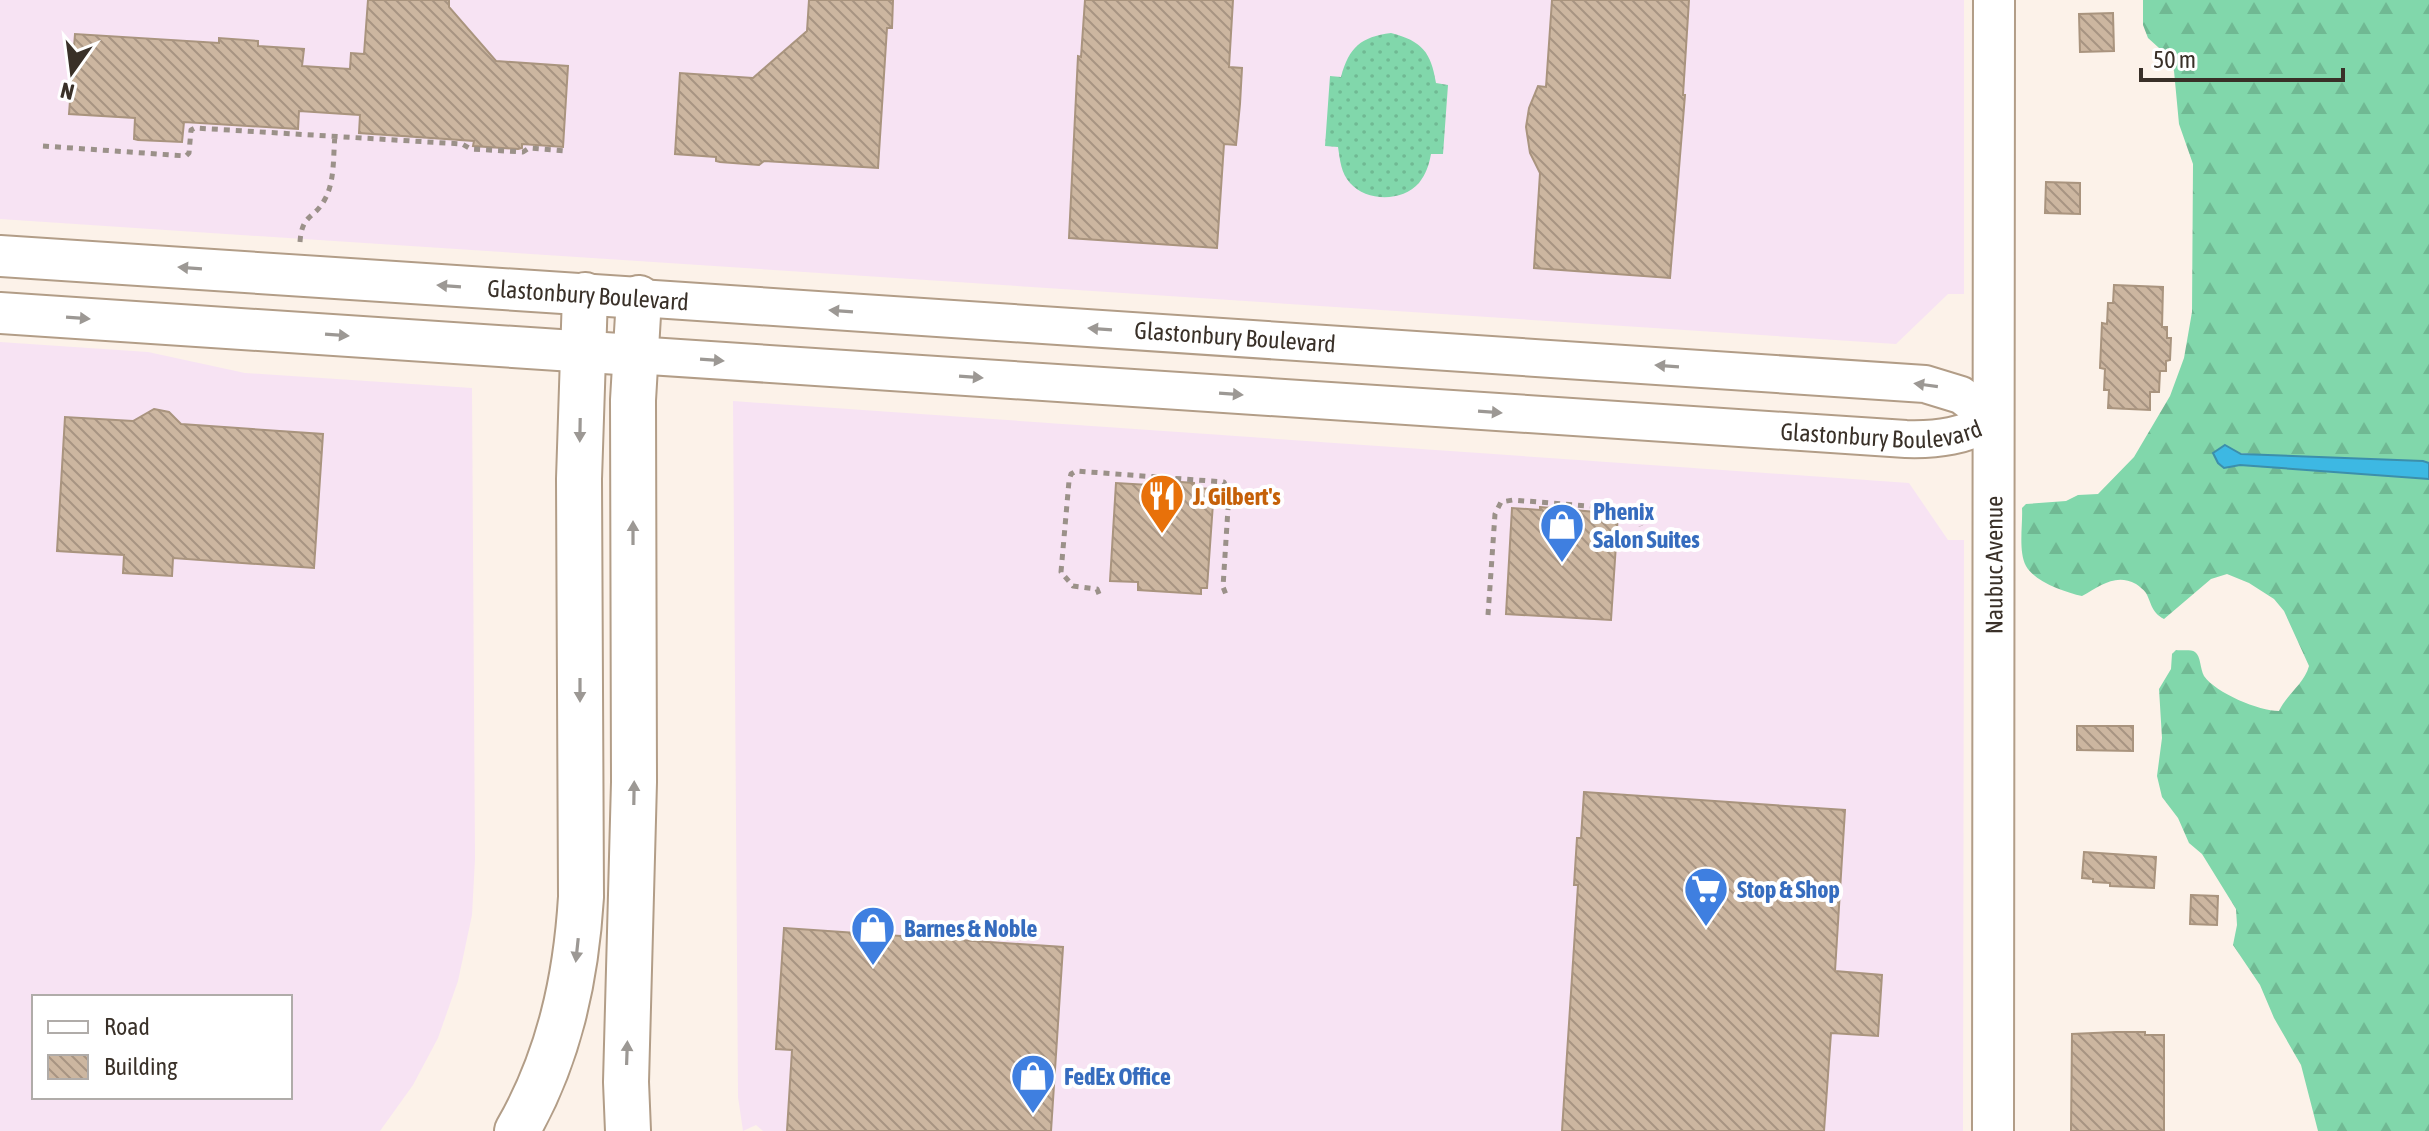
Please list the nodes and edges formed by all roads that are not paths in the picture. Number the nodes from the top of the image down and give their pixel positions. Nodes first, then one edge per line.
1 (1994, 0) edge
2 (1, 269) edge
3 (585, 295) junction
4 (639, 298) junction
5 (0, 313) edge
6 (1345, 345) junction
7 (1399, 348) junction
8 (582, 352) junction
9 (634, 355) junction
10 (1341, 402) junction
11 (1395, 405) junction
12 (1994, 420) junction
13 (517, 1131) edge
14 (628, 1131) edge
15 (1993, 1131) edge

1 - 12 main road, Naubuc Avenue
3 -> 2 main road, Glastonbury Boulevard
3 - 4 main road, Glastonbury Boulevard
3 - 8 highway
6 -> 4 street, Glastonbury Boulevard
4 - 9 highway
5 -> 8 main road, Glastonbury Boulevard
6 - 7 street, Glastonbury Boulevard
6 - 10 street
7 - 11 street
12 -> 7 street, Glastonbury Boulevard
8 - 9 main road, Glastonbury Boulevard
8 -> 13 highway
9 -> 10 street, Glastonbury Boulevard
14 -> 9 highway
10 - 11 street, Glastonbury Boulevard
11 -> 12 street, Glastonbury Boulevard
12 - 15 main road, Naubuc Avenue

